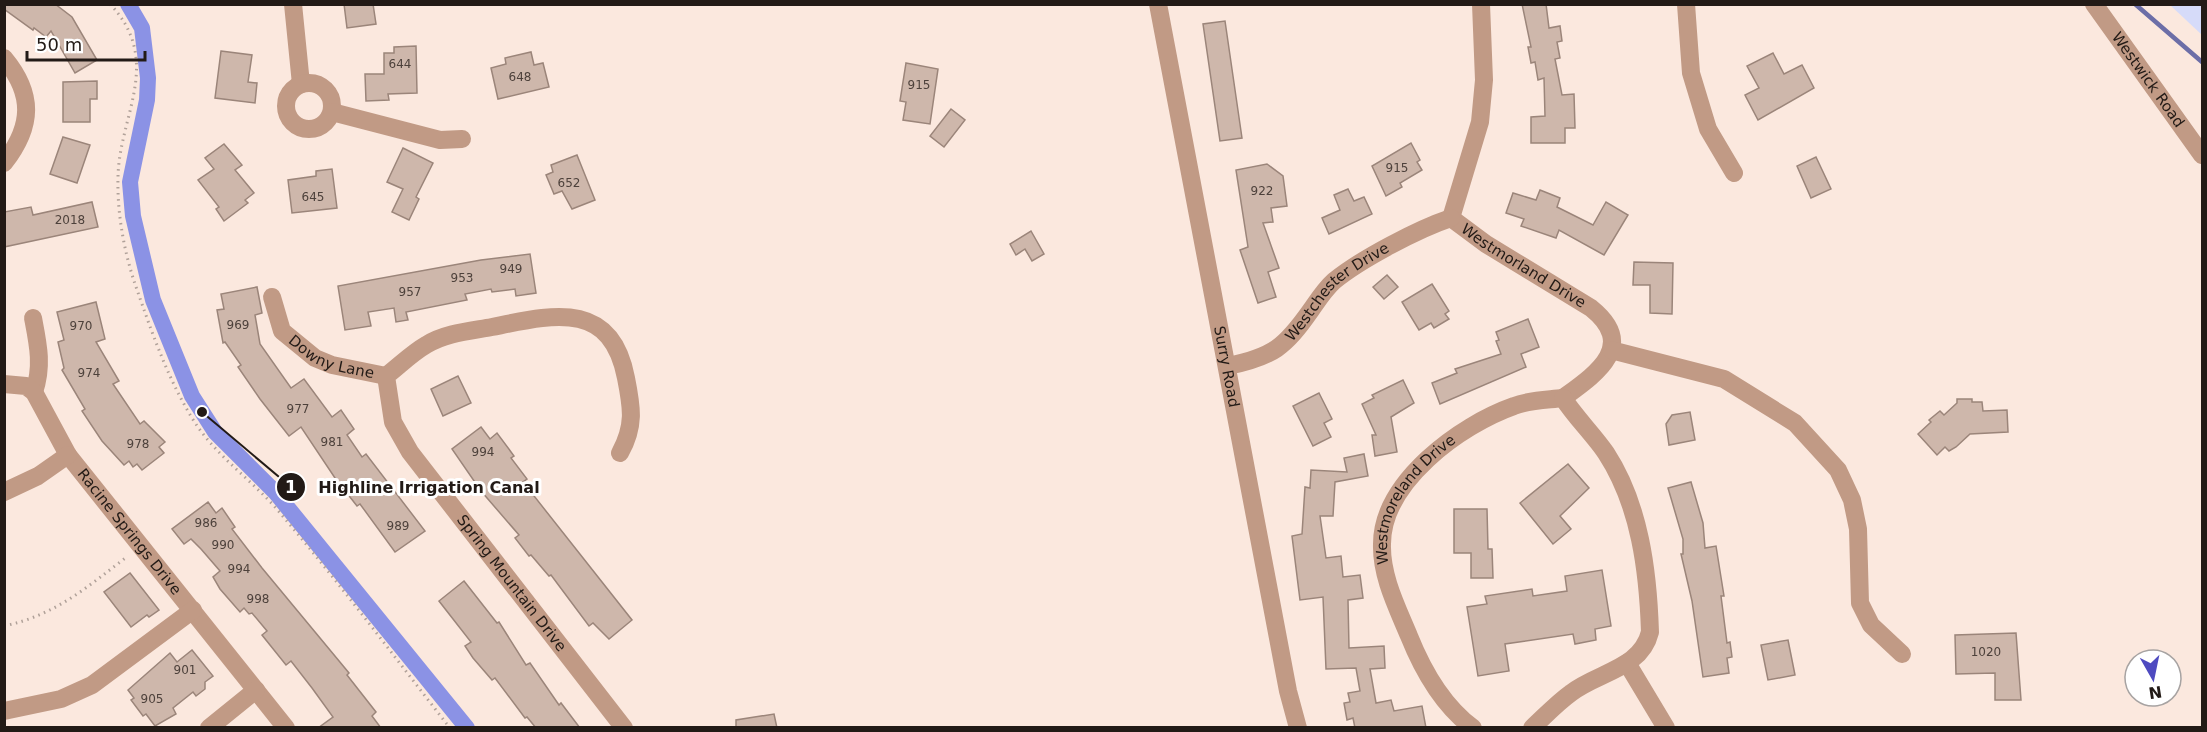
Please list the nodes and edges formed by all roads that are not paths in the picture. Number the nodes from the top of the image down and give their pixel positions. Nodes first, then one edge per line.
1 (293, 4) edge
2 (1158, 4) edge
3 (1481, 4) edge
4 (1686, 4) edge
5 (2094, 4) edge
6 (4, 58) edge
7 (301, 84) junction
8 (332, 112) junction
9 (462, 139) dead end
10 (2202, 155) edge
11 (4, 162) edge
12 (1734, 173) dead end
13 (1451, 218) junction
14 (272, 297) dead end
15 (33, 318) dead end
16 (1611, 350) junction
17 (1228, 366) junction
18 (386, 376) junction
19 (4, 384) edge
20 (34, 392) junction
21 (1563, 398) junction
22 (620, 453) dead end
23 (68, 455) junction
24 (4, 492) edge
25 (193, 610) junction
26 (1902, 654) dead end
27 (1627, 663) junction
28 (256, 690) junction
29 (4, 711) edge
30 (208, 728) edge
31 (286, 728) edge
32 (624, 728) edge
33 (1298, 728) edge
34 (1473, 728) edge
35 (1532, 728) edge
36 (1666, 728) edge

1 - 7 street
2 - 17 street, Surry Road
3 - 13 street, Westmorland Drive
4 - 12 street
5 - 10 street, Westwick Road
6 - 11 street
7 - 8 street
7 - 8 street
8 - 9 street
13 - 16 street, Westmorland Drive
13 - 17 street, Westchester Drive
14 - 18 street, Downy Lane
15 - 20 street
16 - 21 street
16 - 26 street
17 - 33 street, Surry Road
18 - 22 street
18 - 32 street, Spring Mountain Drive
19 - 20 street
20 - 23 street, Racine Springs Drive
21 - 27 street
21 - 34 street, Westmoreland Drive
23 - 24 street
23 - 25 street, Racine Springs Drive
25 - 28 street, Racine Springs Drive
25 - 29 street
27 - 35 street
27 - 36 street
28 - 30 street
28 - 31 street, Racine Springs Drive

